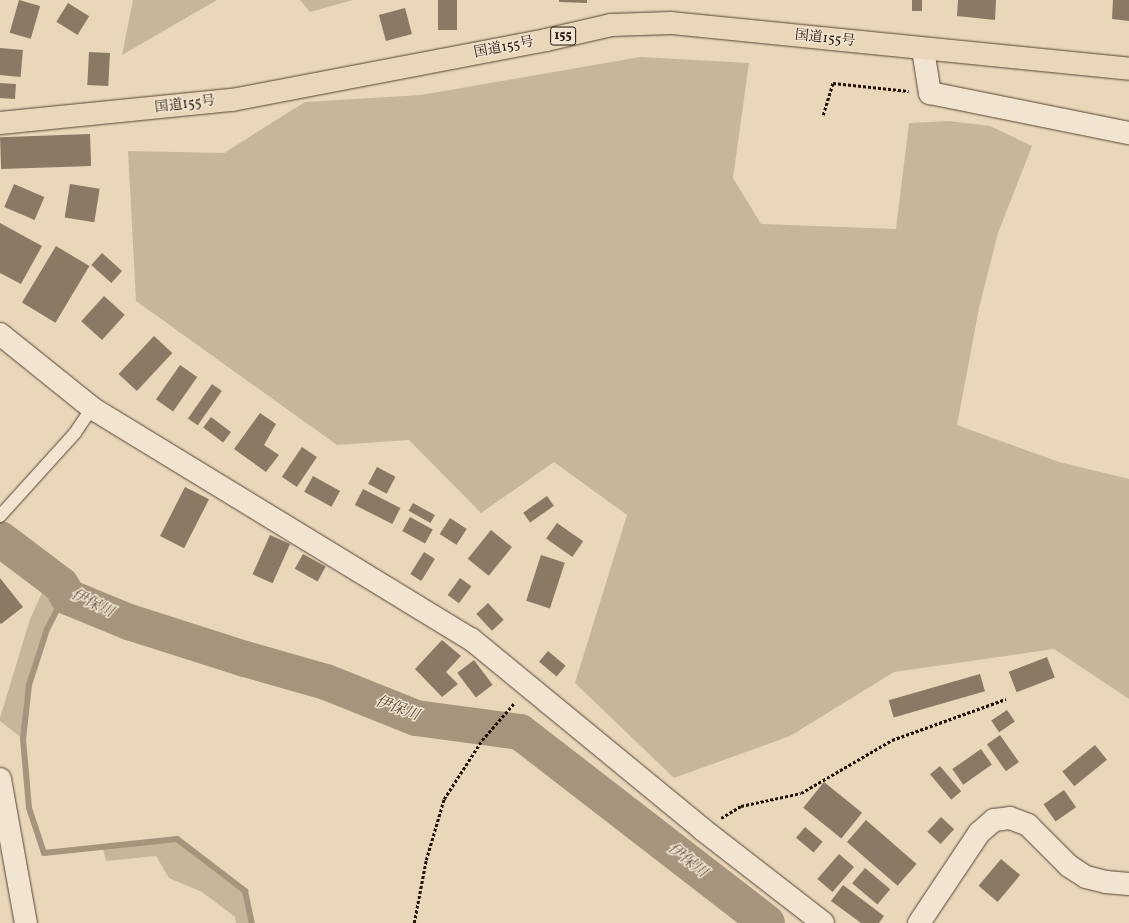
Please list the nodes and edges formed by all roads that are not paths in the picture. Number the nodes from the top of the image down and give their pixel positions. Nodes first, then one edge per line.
1 (923, 50) junction
2 (1129, 69) edge
3 (0, 123) edge
4 (1129, 133) edge
5 (0, 334) edge
6 (92, 408) junction
7 (0, 516) edge
8 (0, 779) edge
9 (1129, 884) edge
10 (26, 923) edge
11 (823, 923) edge
12 (920, 923) edge

1 - 2 highway, 国道155号 / 155
1 - 3 highway, 国道155号 / 155
1 - 4 street
5 - 6 street
6 - 7 lane
6 - 11 street
8 - 10 street
9 - 12 street

